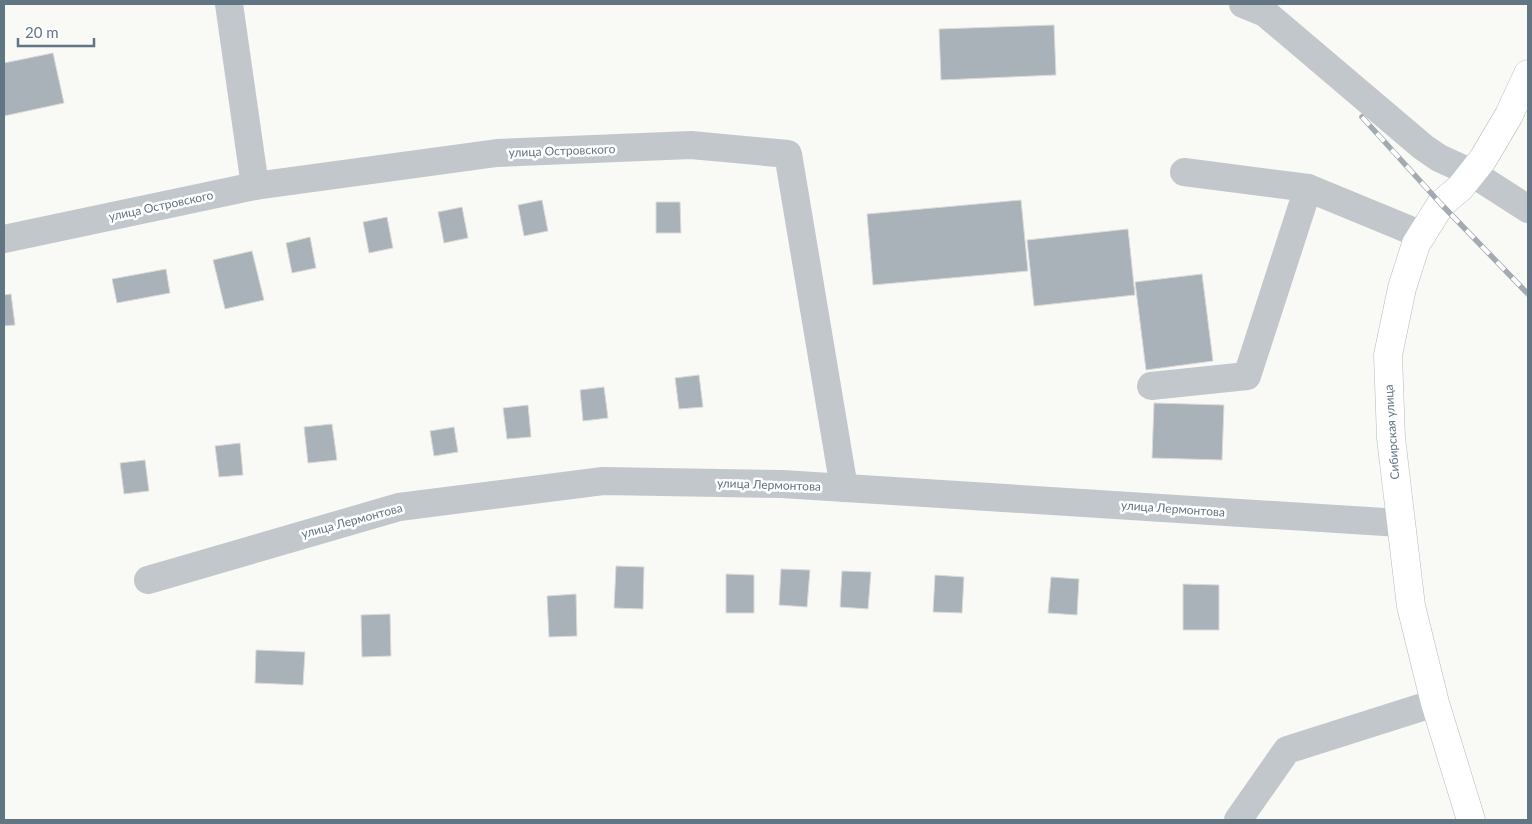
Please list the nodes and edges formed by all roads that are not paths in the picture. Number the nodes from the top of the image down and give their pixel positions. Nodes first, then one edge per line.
1 (228, 4) edge
2 (1243, 4) edge
3 (1528, 74) edge
4 (1184, 172) dead end
5 (1472, 173) junction
6 (255, 186) junction
7 (1308, 188) junction
8 (1528, 209) edge
9 (1422, 235) junction
10 (4, 239) edge
11 (1151, 386) dead end
12 (844, 488) junction
13 (1400, 523) junction
14 (148, 580) dead end
15 (1435, 703) junction
16 (1238, 820) edge
17 (1471, 820) edge

1 - 6 street
2 - 5 street
3 - 5 main road, Сибирская улица
4 - 7 street
5 - 8 street
5 - 9 main road, Сибирская улица
6 - 10 street, улица Островского
6 - 12 street, улица Островского
7 - 9 street
7 - 11 street
9 - 13 main road, Сибирская улица
12 - 13 street, улица Лермонтова
12 - 14 street, улица Лермонтова
13 - 15 main road, Сибирская улица
15 - 16 street
15 - 17 main road, Сибирская улица

